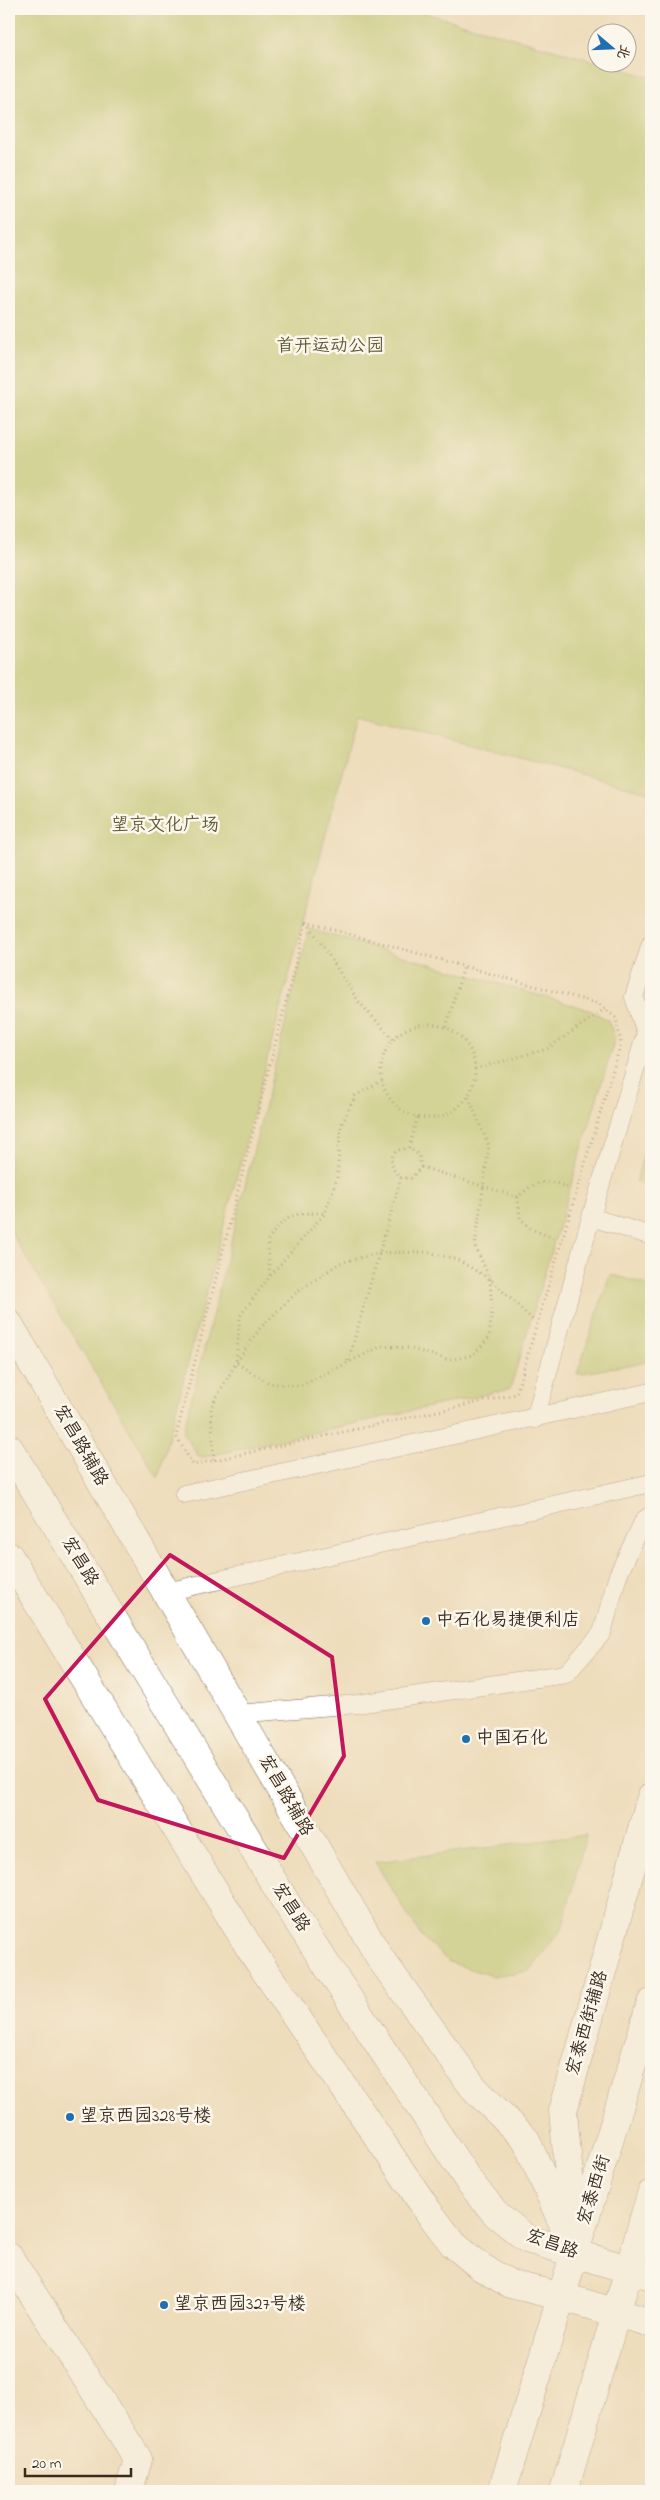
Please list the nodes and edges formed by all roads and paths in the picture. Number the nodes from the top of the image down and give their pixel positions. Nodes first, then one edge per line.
1 (306, 922) junction
2 (651, 944) edge
3 (464, 966) junction
4 (605, 1009) junction
5 (446, 1027) junction
6 (393, 1039) junction
7 (475, 1069) junction
8 (382, 1081) junction
9 (468, 1096) junction
10 (417, 1117) junction
11 (409, 1148) junction
12 (421, 1167) junction
13 (400, 1178) junction
14 (483, 1187) junction
15 (576, 1191) junction
16 (518, 1197) junction
17 (325, 1214) junction
18 (591, 1217) junction
19 (651, 1236) edge
20 (562, 1240) junction
21 (378, 1253) junction
22 (270, 1276) junction
23 (490, 1279) junction
24 (9, 1324) edge
25 (537, 1324) junction
26 (348, 1362) junction
27 (236, 1363) junction
28 (651, 1392) edge
29 (535, 1419) junction
30 (9, 1448) edge
31 (214, 1460) junction
32 (651, 1483) edge
33 (184, 1494) dead end
34 (651, 1515) edge
35 (9, 1556) edge
36 (166, 1592) junction
37 (237, 1714) junction
38 (651, 1796) edge
39 (651, 2003) edge
40 (651, 2194) edge
41 (576, 2254) junction
42 (9, 2257) edge
43 (640, 2272) edge
44 (563, 2297) junction
45 (616, 2312) junction
46 (651, 2323) edge
47 (129, 2491) edge
48 (502, 2491) edge
49 (564, 2491) edge

1 - 3 path
1 - 6 path
1 - 31 path
2 - 18 lane
3 - 4 path
3 - 5 path
4 - 7 path
4 - 15 path
5 - 6 path
5 - 7 path
6 - 8 path
7 - 9 path
8 - 10 path
8 - 17 path
9 - 10 path
9 - 14 path
10 - 11 path
11 - 12 path
11 - 13 path
12 - 13 path
12 - 14 path
13 - 21 path
14 - 16 path
14 - 23 path
15 - 16 path
15 - 20 path
16 - 20 path
17 - 22 path
17 - 22 path
18 - 19 lane
18 - 29 lane
20 - 25 path
21 - 23 path
21 - 26 path
21 - 27 path
22 - 27 path
23 - 25 path
23 - 26 path
24 - 36 street, 宏昌路辅路
25 - 31 path
26 - 27 path
27 - 31 path
28 - 29 lane
29 - 33 lane
30 - 41 street, 宏昌路
32 - 36 lane
34 - 37 lane
35 - 44 street
36 - 37 street, 宏昌路辅路
37 - 41 street, 宏昌路辅路
38 - 41 street, 宏泰西街辅路
39 - 41 street, 宏泰西街
40 - 43 street
41 - 43 street, 宏昌路
41 - 44 street, 宏泰西街
42 - 47 street
43 - 45 street
44 - 45 street
44 - 48 street, 宏泰西街
45 - 46 street
45 - 49 street

